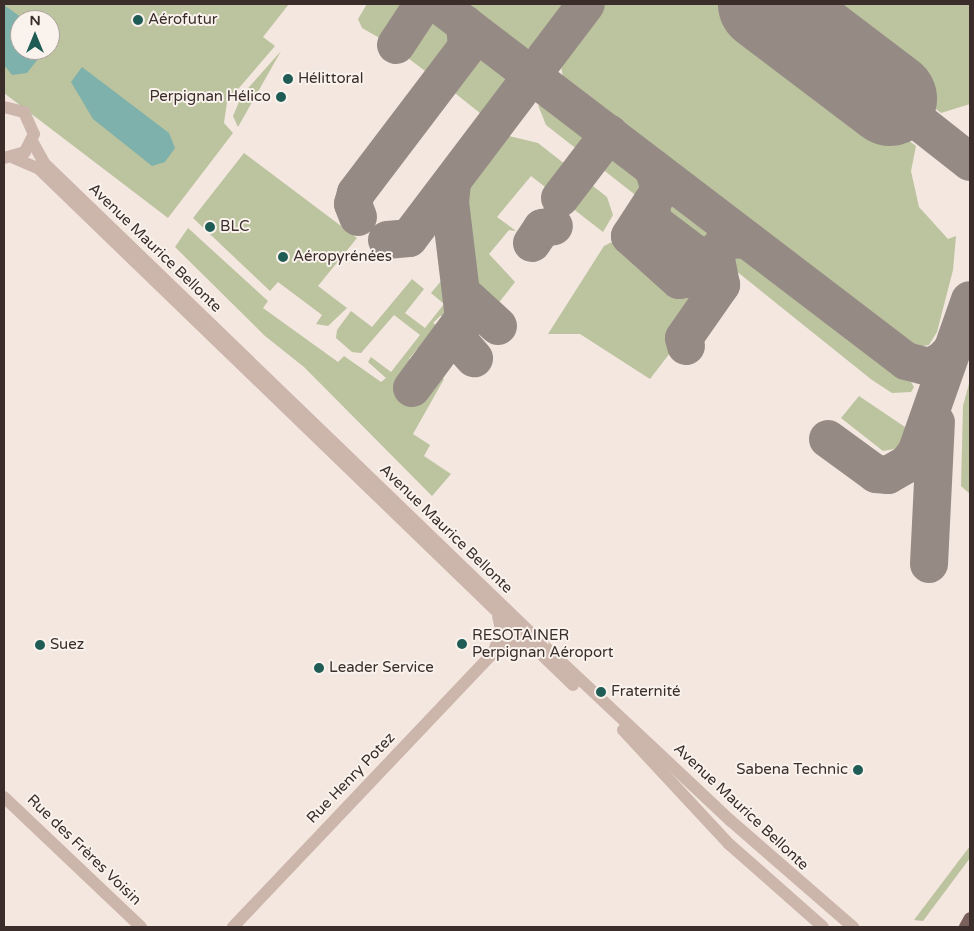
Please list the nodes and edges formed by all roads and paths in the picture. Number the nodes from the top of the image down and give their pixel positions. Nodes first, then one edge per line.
1 (4, 107) edge
2 (32, 141) junction
3 (9, 158) edge
4 (498, 616) junction
5 (530, 645) junction
6 (494, 652) junction
7 (4, 797) edge
8 (970, 918) edge
9 (141, 927) edge
10 (232, 927) edge
11 (823, 927) edge
12 (853, 927) edge
13 (965, 927) edge

1 - 2 street, Avenue Maurice Bellonte
2 - 3 street
2 - 12 street, Avenue Maurice Bellonte
3 - 4 street, Avenue Maurice Bellonte
4 - 5 street, Avenue Maurice Bellonte
4 - 6 street
5 - 6 street
5 - 11 street, Avenue Maurice Bellonte
6 - 10 street, Rue Henry Potez
7 - 9 street, Rue des Frères Voisin
8 - 13 main road

